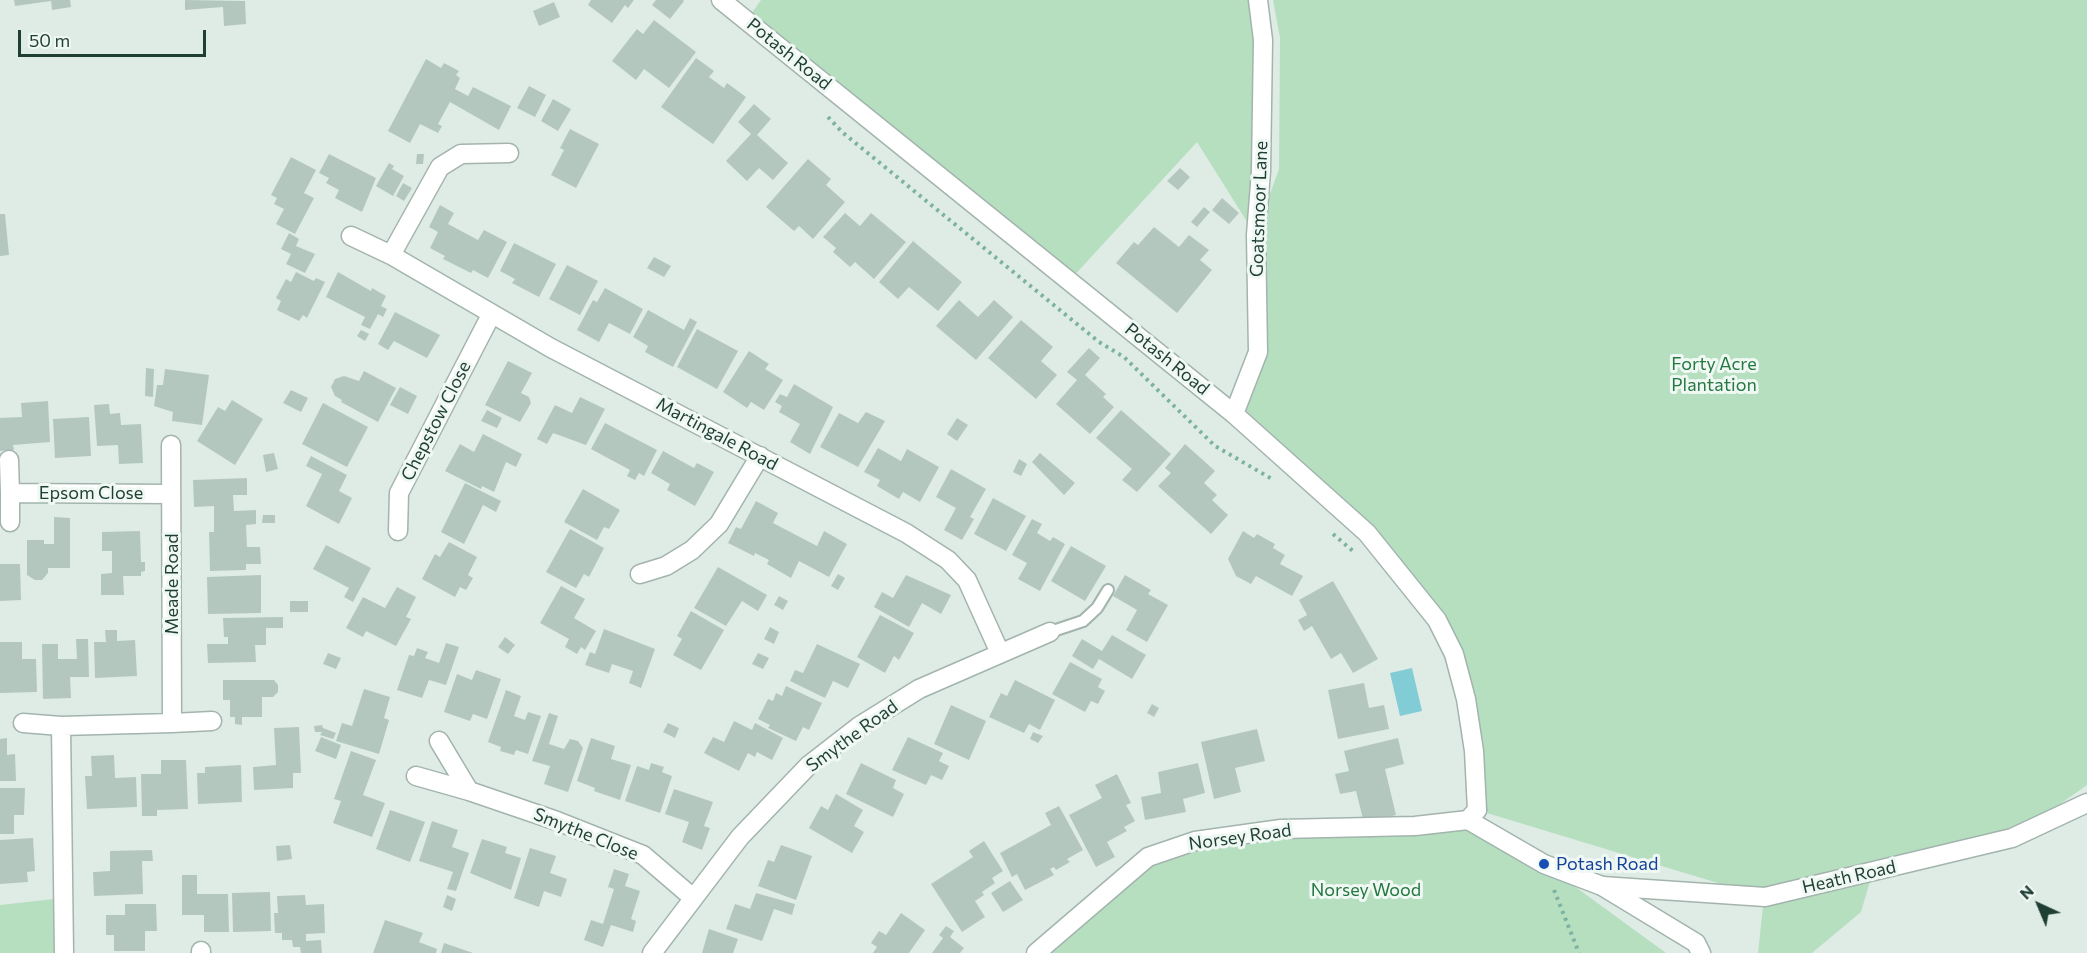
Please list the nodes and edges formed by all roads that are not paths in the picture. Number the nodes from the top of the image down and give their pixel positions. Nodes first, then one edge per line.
1 (721, 0) edge
2 (1258, 0) edge
3 (509, 153) dead end
4 (351, 236) dead end
5 (391, 255) junction
6 (491, 315) junction
7 (1233, 414) junction
8 (171, 445) dead end
9 (760, 456) junction
10 (9, 460) dead end
11 (10, 493) junction
12 (171, 494) junction
13 (10, 522) dead end
14 (398, 531) dead end
15 (640, 574) dead end
16 (1108, 590) dead end
17 (1050, 632) joint
18 (1000, 653) junction
19 (212, 721) dead end
20 (23, 723) dead end
21 (172, 723) junction
22 (61, 726) junction
23 (439, 741) dead end
24 (416, 776) dead end
25 (469, 791) junction
26 (2087, 802) edge
27 (1473, 815) junction
28 (1602, 886) junction
29 (692, 897) junction
30 (64, 953) edge
31 (652, 953) edge
32 (1036, 953) edge
33 (1701, 953) edge

1 - 7 street, Potash Road
2 - 7 street, Goatsmoor Lane
3 - 5 street
4 - 5 street, Martingale Road
5 - 6 street, Martingale Road
6 - 9 street, Martingale Road
6 - 14 street, Chepstow Close
7 - 27 street, Potash Road
8 - 12 street, Meade Road
9 - 15 street
9 - 18 street, Martingale Road
10 - 11 street
11 - 12 street, Epsom Close
11 - 13 street
12 - 21 street, Meade Road
16 - 17 lane
17 - 18 street, Smythe Road
18 - 29 street, Smythe Road
19 - 21 street
20 - 22 street
21 - 22 street
22 - 30 street
23 - 25 street
24 - 25 street, Smythe Close
25 - 29 street, Smythe Close
26 - 28 street, Heath Road
27 - 28 street
27 - 32 street, Norsey Road
28 - 33 street
29 - 31 street, Smythe Road

